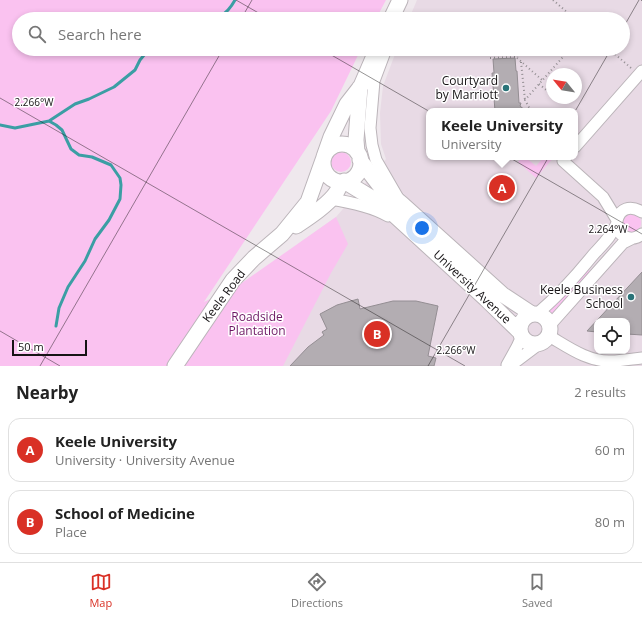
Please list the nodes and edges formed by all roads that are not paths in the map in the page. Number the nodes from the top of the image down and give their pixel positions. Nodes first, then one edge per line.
1 (400, 0) edge
2 (395, 12) edge
3 (374, 56) edge
4 (383, 56) edge
5 (640, 73) edge
6 (361, 86) junction
7 (578, 144) edge
8 (359, 156) junction
9 (324, 157) junction
10 (565, 160) edge
11 (343, 182) junction
12 (603, 197) junction
13 (330, 199) junction
14 (401, 203) junction
15 (637, 208) edge
16 (617, 221) junction
17 (406, 226) junction
18 (282, 234) junction
19 (638, 238) edge
20 (535, 313) junction
21 (521, 334) junction
22 (546, 335) junction
23 (642, 358) edge
24 (175, 366) edge
25 (509, 366) edge

1 - 2 main road
3 - 6 main road
4 - 14 street, University Avenue
5 - 7 street
6 - 8 main road
6 - 9 main road
8 - 9 main road
8 - 11 main road
8 - 14 main road, University Avenue
9 - 11 main road
9 - 18 main road
10 - 12 street
11 - 13 main road
11 - 17 main road, University Avenue
12 - 15 street
12 - 16 street
13 - 17 street, University Avenue
13 - 18 main road
14 - 20 main road, University Avenue
15 - 16 street
16 - 19 street
16 - 20 street
17 - 21 main road, University Avenue
18 - 24 main road, Keele Road
19 - 22 street
20 - 21 main road
20 - 22 main road
21 - 22 main road
21 - 25 street
22 - 23 street
22 - 25 street

